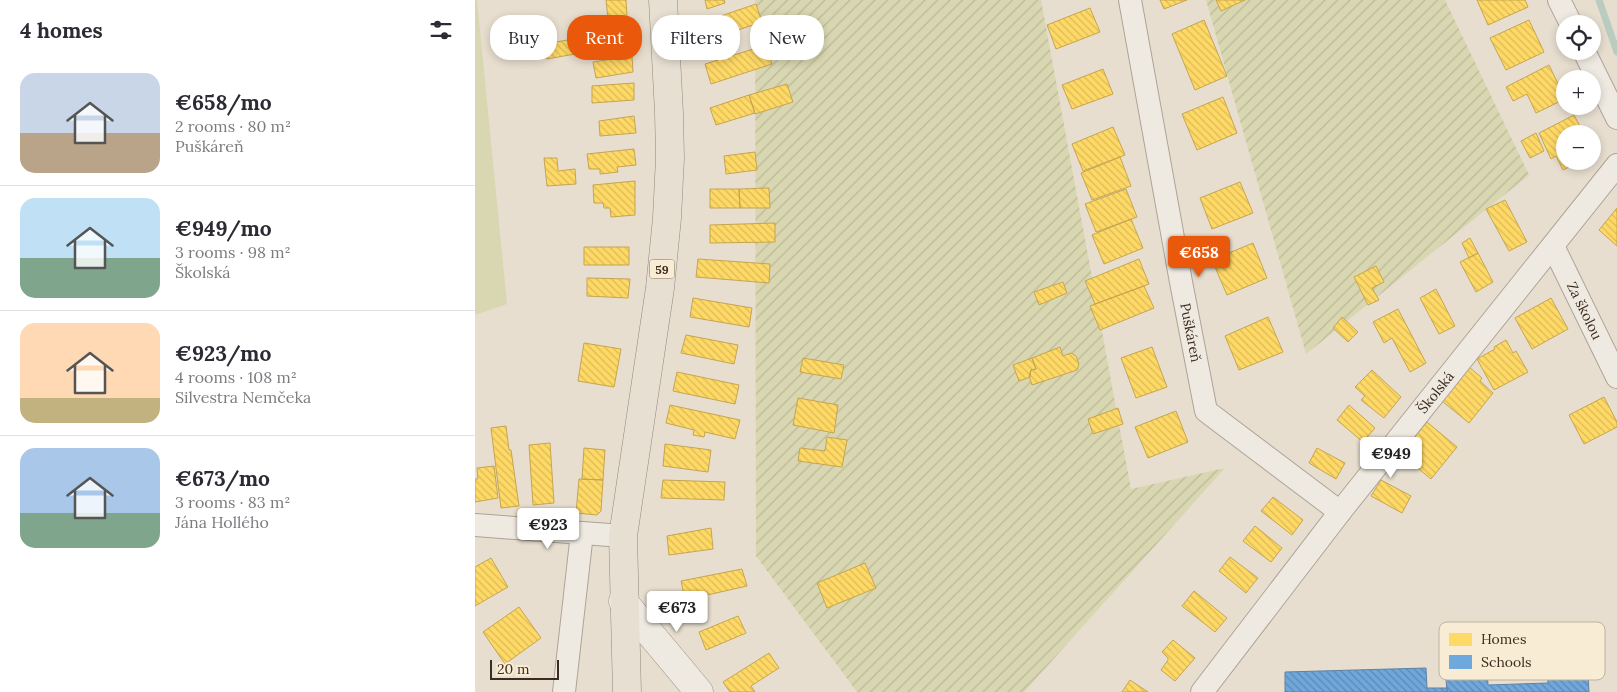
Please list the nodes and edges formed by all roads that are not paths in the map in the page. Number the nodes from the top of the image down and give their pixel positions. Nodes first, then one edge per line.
1 (663, 0) edge
2 (1130, 0) edge
3 (1559, 0) edge
4 (1566, 15) edge
5 (1588, 60) edge
6 (1617, 118) edge
7 (1617, 165) edge
8 (1553, 246) junction
9 (1617, 377) edge
10 (1340, 512) junction
11 (475, 525) edge
12 (582, 533) junction
13 (623, 536) junction
14 (623, 601) junction
15 (564, 692) edge
16 (627, 692) edge
17 (699, 692) edge
18 (1202, 692) edge

1 - 13 main road, 59
2 - 10 street, Puškáreň
3 - 4 street
5 - 6 street
7 - 8 street, Školská
8 - 9 street, Za školou
8 - 10 street, Školská
10 - 18 street, Školská
11 - 12 street
12 - 13 street
12 - 15 street
13 - 14 main road, 59
14 - 16 main road, 59
14 - 17 street

